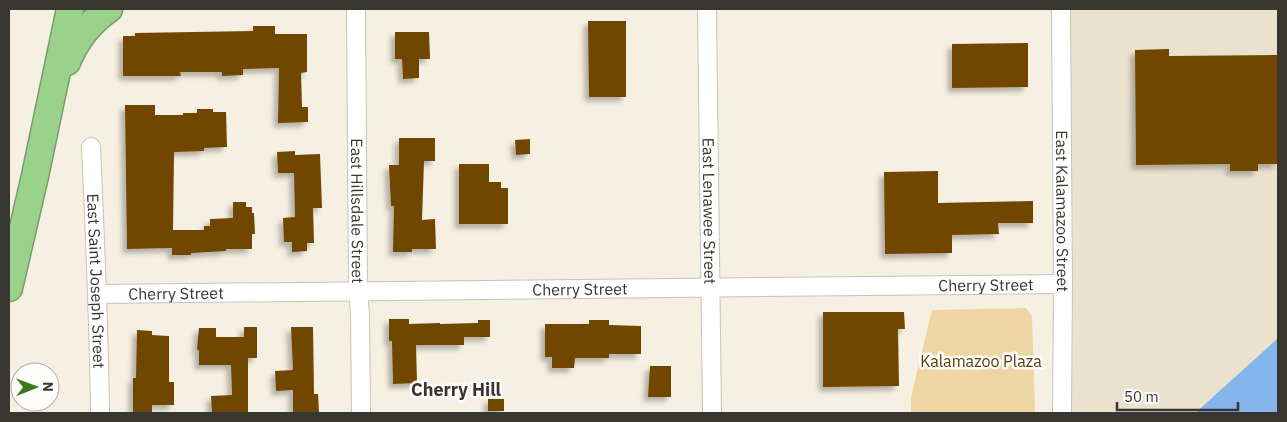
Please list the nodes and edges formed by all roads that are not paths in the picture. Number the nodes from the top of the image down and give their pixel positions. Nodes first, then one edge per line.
1 (70, 9) edge
2 (109, 9) edge
3 (356, 9) edge
4 (707, 9) edge
5 (1061, 9) edge
6 (91, 147) dead end
7 (35, 176) junction
8 (1063, 284) junction
9 (711, 287) junction
10 (9, 288) edge
11 (358, 291) junction
12 (98, 294) junction
13 (100, 413) edge
14 (361, 413) edge
15 (712, 413) edge
16 (1062, 413) edge

1 - 7 highway
2 - 7 highway
3 - 11 street, East Hillsdale Street
4 - 9 street, East Lenawee Street
5 - 8 street, East Kalamazoo Street
6 - 12 street, East Saint Joseph Street
7 - 10 highway
8 - 9 street, Cherry Street
8 - 16 street, East Kalamazoo Street
9 - 11 street, Cherry Street
9 - 15 street, East Lenawee Street
11 - 12 street, Cherry Street
11 - 14 street, East Hillsdale Street
12 - 13 street, East Saint Joseph Street

